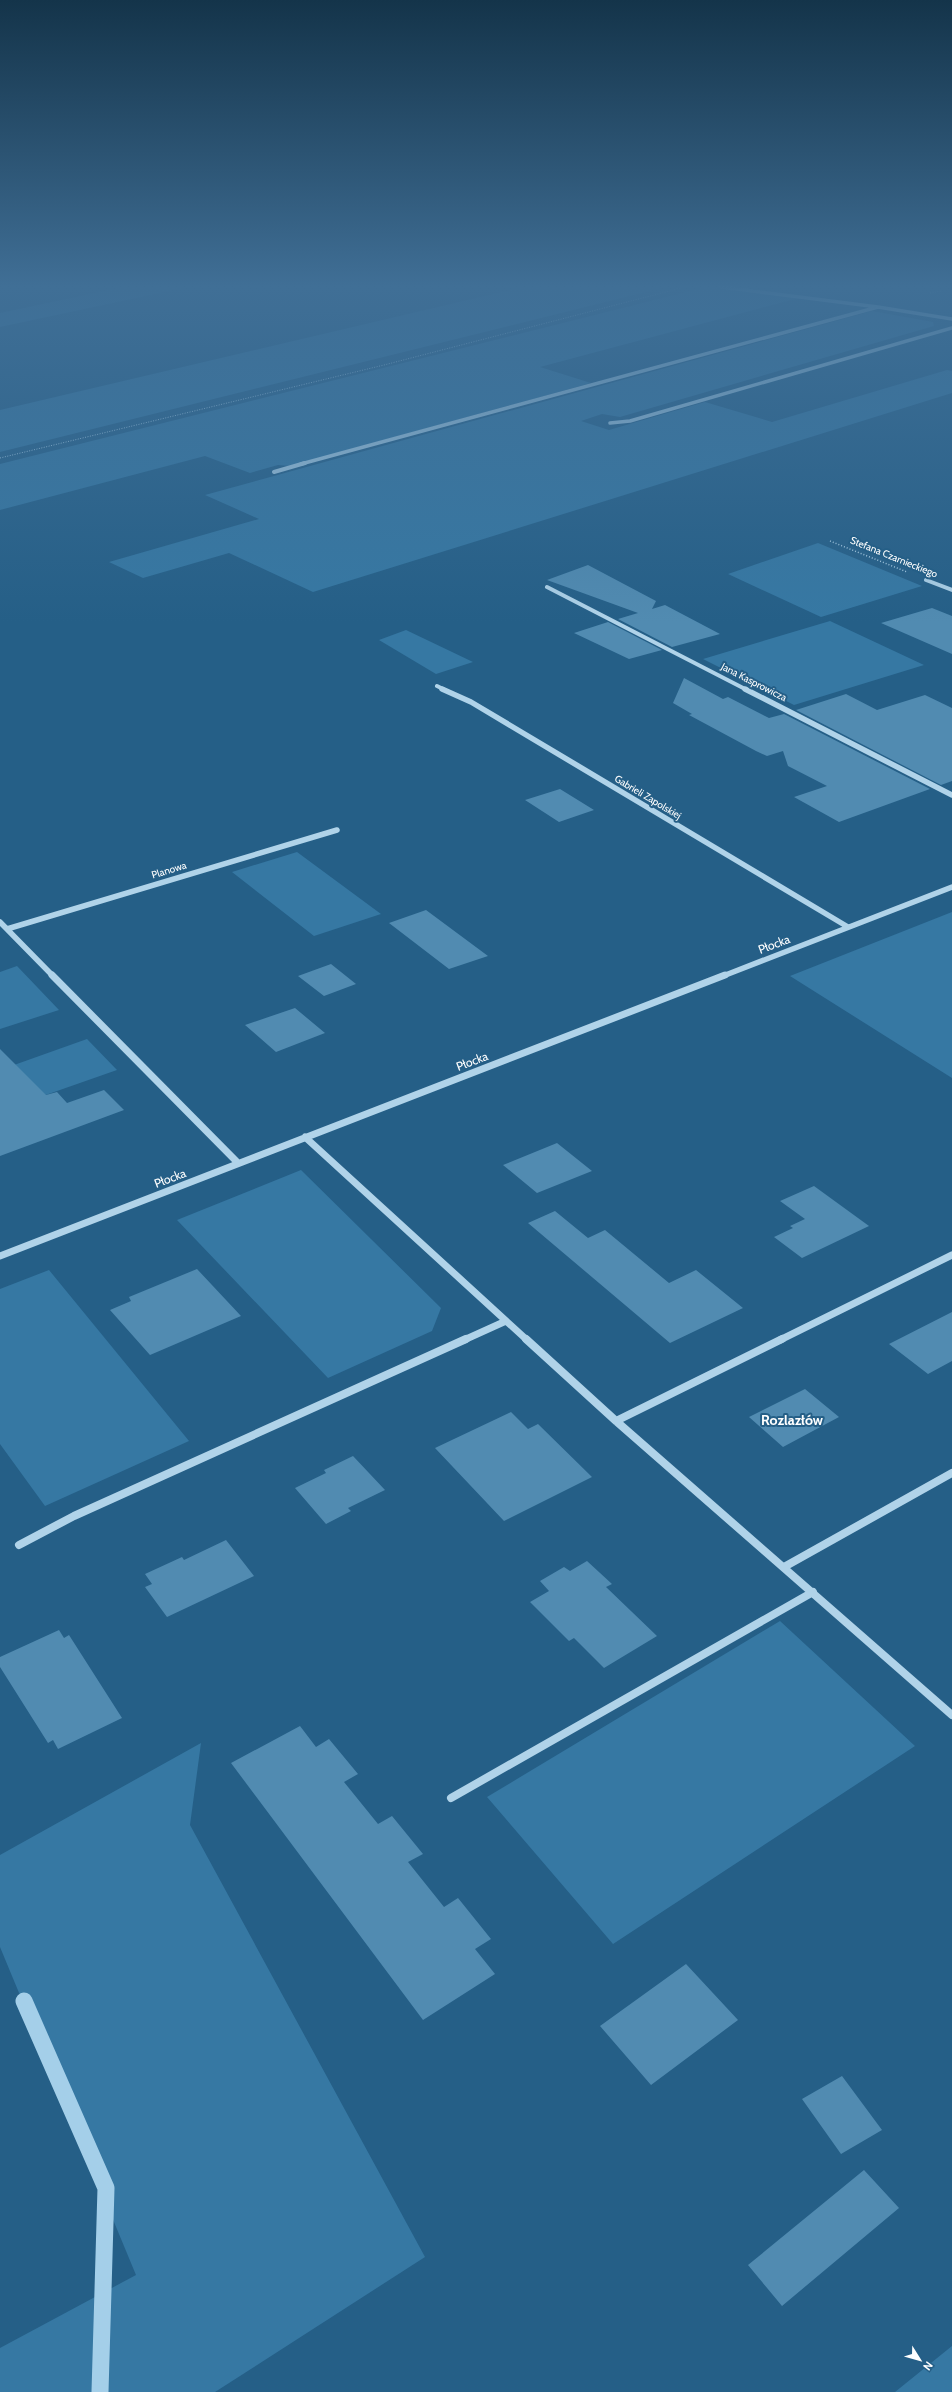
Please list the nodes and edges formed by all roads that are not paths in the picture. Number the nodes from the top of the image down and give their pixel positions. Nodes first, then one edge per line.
1 (543, 399) edge
2 (707, 399) edge
3 (610, 423) dead end
4 (274, 472) dead end
5 (926, 580) road end
6 (547, 587) dead end
7 (952, 590) edge
8 (438, 686) dead end
9 (952, 795) edge
10 (337, 830) dead end
11 (952, 887) edge
12 (0, 922) edge
13 (848, 927) junction
14 (7, 929) junction
15 (305, 1137) junction
16 (238, 1163) junction
17 (952, 1255) edge
18 (0, 1256) edge
19 (506, 1321) junction
20 (616, 1421) junction
21 (952, 1473) edge
22 (19, 1545) dead end
23 (784, 1567) junction
24 (813, 1592) junction
25 (952, 1715) edge
26 (450, 1798) dead end

1 - 4 street
2 - 3 street
5 - 7 street, Stefana Czarnieckiego
6 - 9 street, Jana Kasprowicza
8 - 13 street, Gabrieli Zapolskiej
10 - 14 street, Planowa
11 - 13 street, Płocka
12 - 14 street
13 - 15 street, Płocka
14 - 16 street
15 - 16 street, Płocka
15 - 19 street
16 - 18 street, Płocka
17 - 20 street
19 - 20 street
19 - 22 street
20 - 23 street
21 - 23 street
23 - 24 street
24 - 25 street
24 - 26 street

